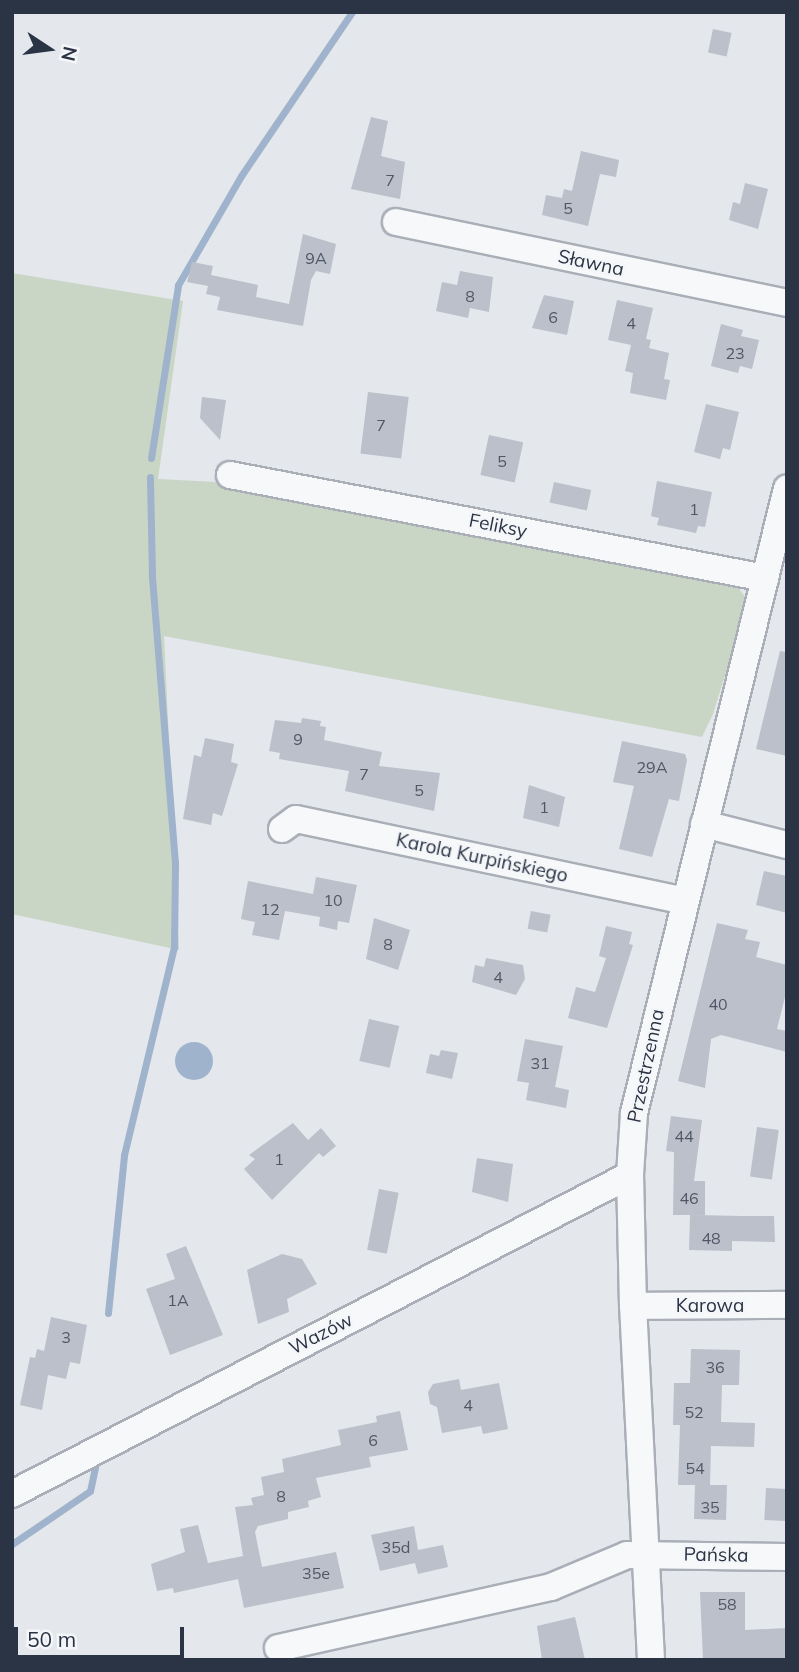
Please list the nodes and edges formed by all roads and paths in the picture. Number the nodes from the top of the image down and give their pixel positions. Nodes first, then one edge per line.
1 (396, 222) dead end
2 (787, 303) edge
3 (230, 475) dead end
4 (787, 488) edge
5 (765, 578) junction
6 (704, 824) junction
7 (282, 829) dead end
8 (787, 845) edge
9 (685, 901) junction
10 (630, 1175) junction
11 (787, 1305) edge
12 (633, 1306) junction
13 (12, 1494) edge
14 (646, 1553) junction
15 (787, 1557) edge
16 (278, 1648) dead end
17 (651, 1660) edge

1 - 2 street, Sławna
3 - 5 street, Feliksy
4 - 5 street, Przestrzenna
5 - 6 street, Przestrzenna
6 - 8 street
6 - 9 street, Przestrzenna
7 - 9 street, Karola Kurpińskiego
9 - 10 street, Przestrzenna
10 - 12 street, Przestrzenna
10 - 13 street, Wazów
11 - 12 street, Karowa
12 - 14 street, Przestrzenna
14 - 15 street, Pańska
14 - 16 street, Pańska
14 - 17 street, Przestrzenna

